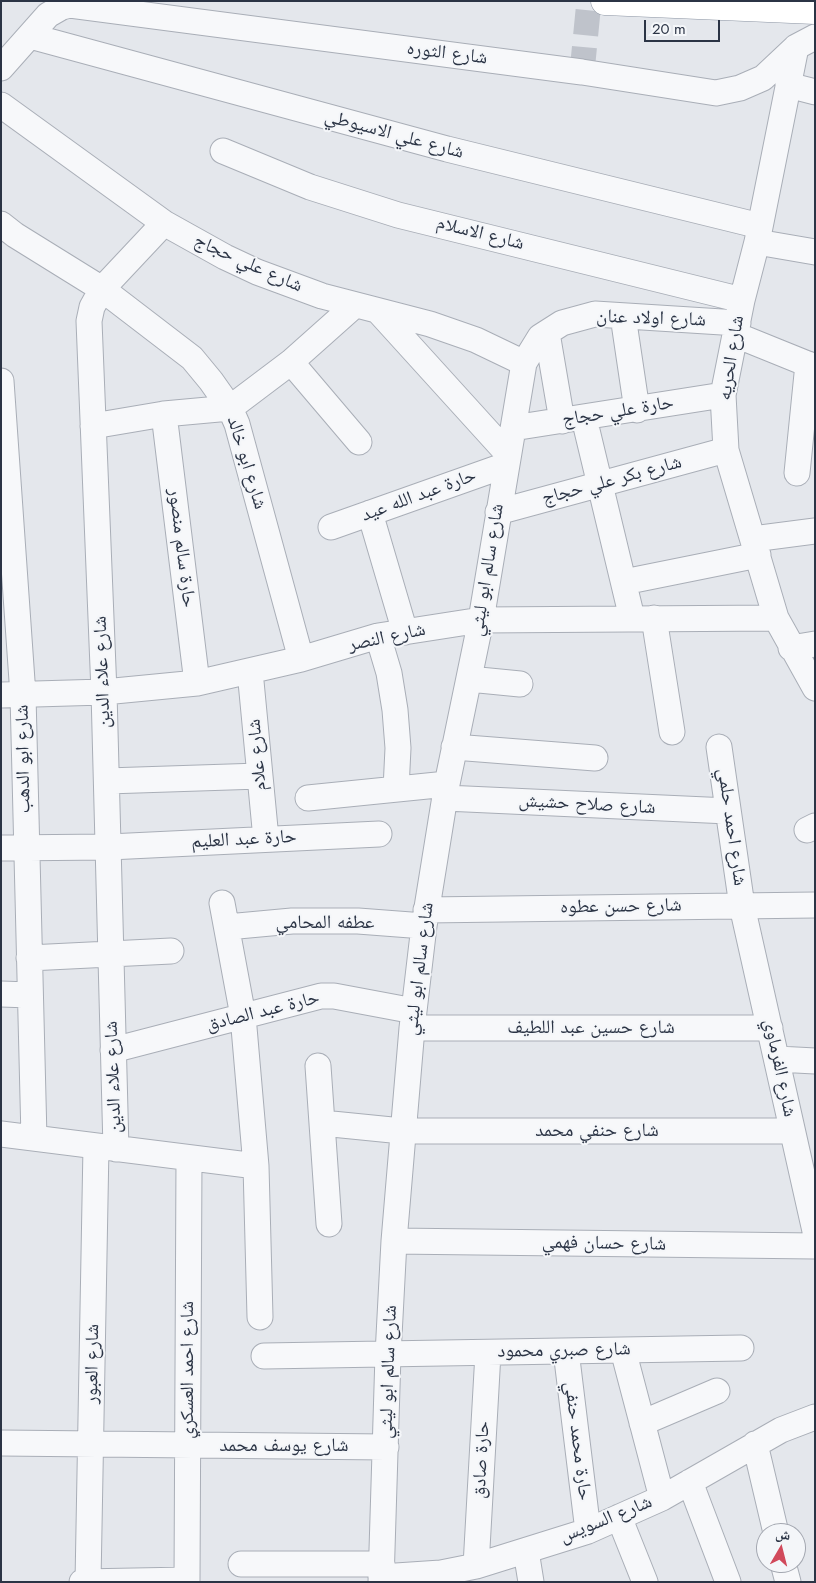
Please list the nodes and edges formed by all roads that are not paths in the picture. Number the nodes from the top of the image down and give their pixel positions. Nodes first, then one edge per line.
1 (605, 1) edge
2 (815, 10) edge
3 (30, 36) junction
4 (805, 42) edge
5 (1, 68) edge
6 (788, 85) junction
7 (815, 92) edge
8 (1, 105) edge
9 (223, 151) dead end
10 (164, 223) junction
11 (1, 224) edge
12 (759, 234) junction
13 (815, 252) edge
14 (102, 289) junction
15 (356, 305) junction
16 (380, 312) junction
17 (622, 316) junction
18 (738, 319) junction
19 (547, 333) junction
20 (291, 362) junction
21 (524, 364) junction
22 (811, 365) edge
23 (1, 381) edge
24 (723, 395) junction
25 (230, 408) junction
26 (637, 410) junction
27 (164, 414) junction
28 (573, 419) junction
29 (94, 426) junction
30 (513, 428) junction
31 (359, 442) dead end
32 (726, 450) junction
33 (507, 459) junction
34 (797, 473) dead end
35 (599, 485) junction
36 (498, 512) junction
37 (370, 513) junction
38 (331, 527) dead end
39 (815, 530) edge
40 (755, 547) junction
41 (624, 582) junction
42 (643, 618) junction
43 (776, 618) junction
44 (481, 620) junction
45 (406, 632) junction
46 (378, 636) junction
47 (803, 646) edge
48 (301, 658) junction
49 (250, 671) junction
50 (469, 679) junction
51 (197, 683) junction
52 (520, 684) dead end
53 (815, 688) edge
54 (104, 692) junction
55 (12, 695) edge
56 (672, 732) dead end
57 (454, 747) junction
58 (719, 748) dead end
59 (595, 758) dead end
60 (260, 776) junction
61 (107, 781) junction
62 (396, 789) junction
63 (446, 791) junction
64 (308, 798) dead end
65 (728, 811) junction
66 (379, 834) dead end
67 (266, 839) junction
68 (109, 847) junction
69 (1, 848) edge
70 (27, 848) junction
71 (815, 905) edge
72 (742, 906) junction
73 (425, 918) junction
74 (172, 952) dead end
75 (110, 955) junction
76 (29, 958) junction
77 (1, 994) edge
78 (30, 995) junction
79 (243, 1016) junction
80 (413, 1020) junction
81 (770, 1028) junction
82 (113, 1050) junction
83 (777, 1059) junction
84 (815, 1061) edge
85 (318, 1066) dead end
86 (322, 1122) junction
87 (402, 1131) junction
88 (792, 1131) junction
89 (1, 1134) edge
90 (34, 1138) junction
91 (106, 1147) junction
92 (189, 1158) junction
93 (256, 1166) junction
94 (329, 1224) dead end
95 (815, 1231) edge
96 (394, 1241) junction
97 (815, 1246) edge
98 (260, 1317) dead end
99 (741, 1348) dead end
100 (623, 1350) junction
101 (566, 1351) junction
102 (488, 1353) junction
103 (388, 1355) junction
104 (264, 1356) dead end
105 (716, 1391) dead end
106 (815, 1417) edge
107 (642, 1423) junction
108 (1, 1443) edge
109 (91, 1444) junction
110 (755, 1444) junction
111 (187, 1445) junction
112 (386, 1446) junction
113 (690, 1482) junction
114 (662, 1498) junction
115 (619, 1517) junction
116 (774, 1523) edge
117 (588, 1531) junction
118 (526, 1550) junction
119 (241, 1564) dead end
120 (476, 1566) junction
121 (381, 1574) edge
122 (187, 1581) edge
123 (82, 1582) edge
124 (88, 1582) edge
125 (531, 1582) edge
126 (645, 1582) edge
127 (728, 1582) edge

1 - 2 highway
3 - 4 street, شارع الثوره
3 - 5 street
3 - 12 street, شارع علي الاسيوطي
4 - 6 street, شارع الحريه
6 - 7 street
6 - 12 street, شارع الحريه
8 - 10 street, شارع علي حجاج
9 - 18 street, شارع الاسلام
10 - 14 street, شارع علاء الدين
10 - 15 street, شارع علي حجاج
11 - 14 street, شارع ابو خالد
12 - 13 street, شارع علي الاسيوطي
12 - 18 street, شارع الحريه
14 - 25 street, شارع ابو خالد
14 - 29 street, شارع علاء الدين
15 - 16 street, شارع علي حجاج
15 - 20 street
16 - 21 street, شارع علي حجاج
16 - 33 street
17 - 18 street, شارع اولاد عنان
17 - 19 street, شارع اولاد عنان
17 - 26 street
18 - 22 street
18 - 24 street, شارع الحريه
19 - 21 street, شارع اولاد عنان
19 - 28 street
20 - 25 street
20 - 31 street
21 - 30 street, شارع سالم ابو ليثي
22 - 34 street
23 - 55 street, شارع ابو الدهب
24 - 26 street, حارة علي حجاج
24 - 32 street, شارع الحريه
25 - 27 street
25 - 48 street, شارع ابو خالد
26 - 28 street, حارة علي حجاج
27 - 29 street
27 - 51 street, حارة سالم منصور
28 - 30 street, حارة علي حجاج
28 - 35 street
29 - 54 street, شارع علاء الدين
30 - 33 street, شارع سالم ابو ليثي
32 - 35 street, شارع بكر علي حجاج
32 - 40 street, شارع الحريه
33 - 36 street, شارع سالم ابو ليثي
33 - 37 street, حارة عبد الله عيد
35 - 36 street, شارع بكر علي حجاج
35 - 41 street
36 - 44 street, شارع سالم ابو ليثي
37 - 38 street, حارة عبد الله عيد
37 - 45 street
39 - 40 street
40 - 41 street
40 - 43 street, شارع الحريه
41 - 42 street
42 - 43 street, شارع النصر
42 - 44 street, شارع النصر
42 - 56 street
43 - 47 street, شارع الحريه
44 - 45 street, شارع النصر
44 - 50 street, شارع سالم ابو ليثي
45 - 46 street, شارع النصر
46 - 48 street, شارع النصر
46 - 62 street
47 - 53 street, شارع الحريه
48 - 49 street, شارع النصر
49 - 51 street, شارع النصر
49 - 60 street, شارع علام
50 - 52 street
50 - 57 street, شارع سالم ابو ليثي
51 - 54 street, شارع النصر
54 - 55 street, شارع النصر
54 - 61 street, شارع علاء الدين
55 - 70 street, شارع ابو الدهب
57 - 59 street
57 - 63 street, شارع سالم ابو ليثي
58 - 65 street, شارع احمد حلمي
60 - 61 street
60 - 67 street, شارع علام
61 - 68 street, شارع علاء الدين
62 - 63 street, شارع صلاح حشيش
62 - 64 street, شارع صلاح حشيش
63 - 65 street, شارع صلاح حشيش
63 - 73 street, شارع سالم ابو ليثي
65 - 72 street, شارع احمد حلمي
66 - 67 street, حارة عبد العليم
67 - 68 street, حارة عبد العليم
68 - 70 street, حارة عبد العليم
68 - 75 street, شارع علاء الدين
69 - 70 street, حارة عبد العليم
70 - 76 street, شارع ابو الدهب
71 - 72 street, شارع حسن عطوه
72 - 73 street, شارع حسن عطوه
72 - 81 street, شارع الفرماوي
73 - 79 street, عطفه المحامي
73 - 80 street, شارع سالم ابو ليثي
74 - 75 street
75 - 76 street
75 - 82 street, شارع علاء الدين
76 - 78 street, شارع ابو الدهب
77 - 78 street
78 - 90 street, شارع ابو الدهب
79 - 80 street, حارة عبد الصادق
79 - 82 street, حارة عبد الصادق
79 - 93 street
80 - 81 street, شارع حسين عبد اللطيف
80 - 87 street, شارع سالم ابو ليثي
81 - 83 street, شارع الفرماوي
82 - 91 street, شارع علاء الدين
83 - 84 street
83 - 88 street, شارع الفرماوي
85 - 86 street
86 - 87 street, شارع حنفي محمد
86 - 94 street
87 - 88 street, شارع حنفي محمد
87 - 96 street, شارع سالم ابو ليثي
88 - 95 street, شارع الفرماوي
89 - 90 street
90 - 91 street
91 - 92 street
91 - 109 street, شارع العبور
92 - 93 street
92 - 111 street, شارع احمد العسكري
93 - 98 street
96 - 97 street, شارع حسان فهمي
96 - 103 street, شارع سالم ابو ليثي
99 - 100 street, شارع صبري محمود
100 - 101 street, شارع صبري محمود
100 - 107 street
101 - 102 street, شارع صبري محمود
101 - 117 street, حارة محمد حنفي
102 - 103 street, شارع صبري محمود
102 - 120 street, حارة صادق
103 - 104 street, شارع صبري محمود
103 - 112 street, شارع سالم ابو ليثي
105 - 107 street
106 - 110 street, شارع السويس
107 - 114 street
108 - 109 street, شارع يوسف محمد
109 - 111 street, شارع يوسف محمد
109 - 124 street, شارع العبور
110 - 113 street, شارع السويس
110 - 116 street
111 - 112 street, شارع يوسف محمد
111 - 122 street, شارع احمد العسكري
112 - 121 street, شارع سالم ابو ليثي
113 - 114 street, شارع السويس
113 - 127 street
114 - 115 street, شارع السويس
115 - 117 street, شارع السويس
115 - 126 street
117 - 118 street, شارع السويس
118 - 120 street, شارع السويس
118 - 125 street
119 - 121 street, شارع السويس
120 - 121 street, شارع السويس
122 - 124 street
123 - 124 street

